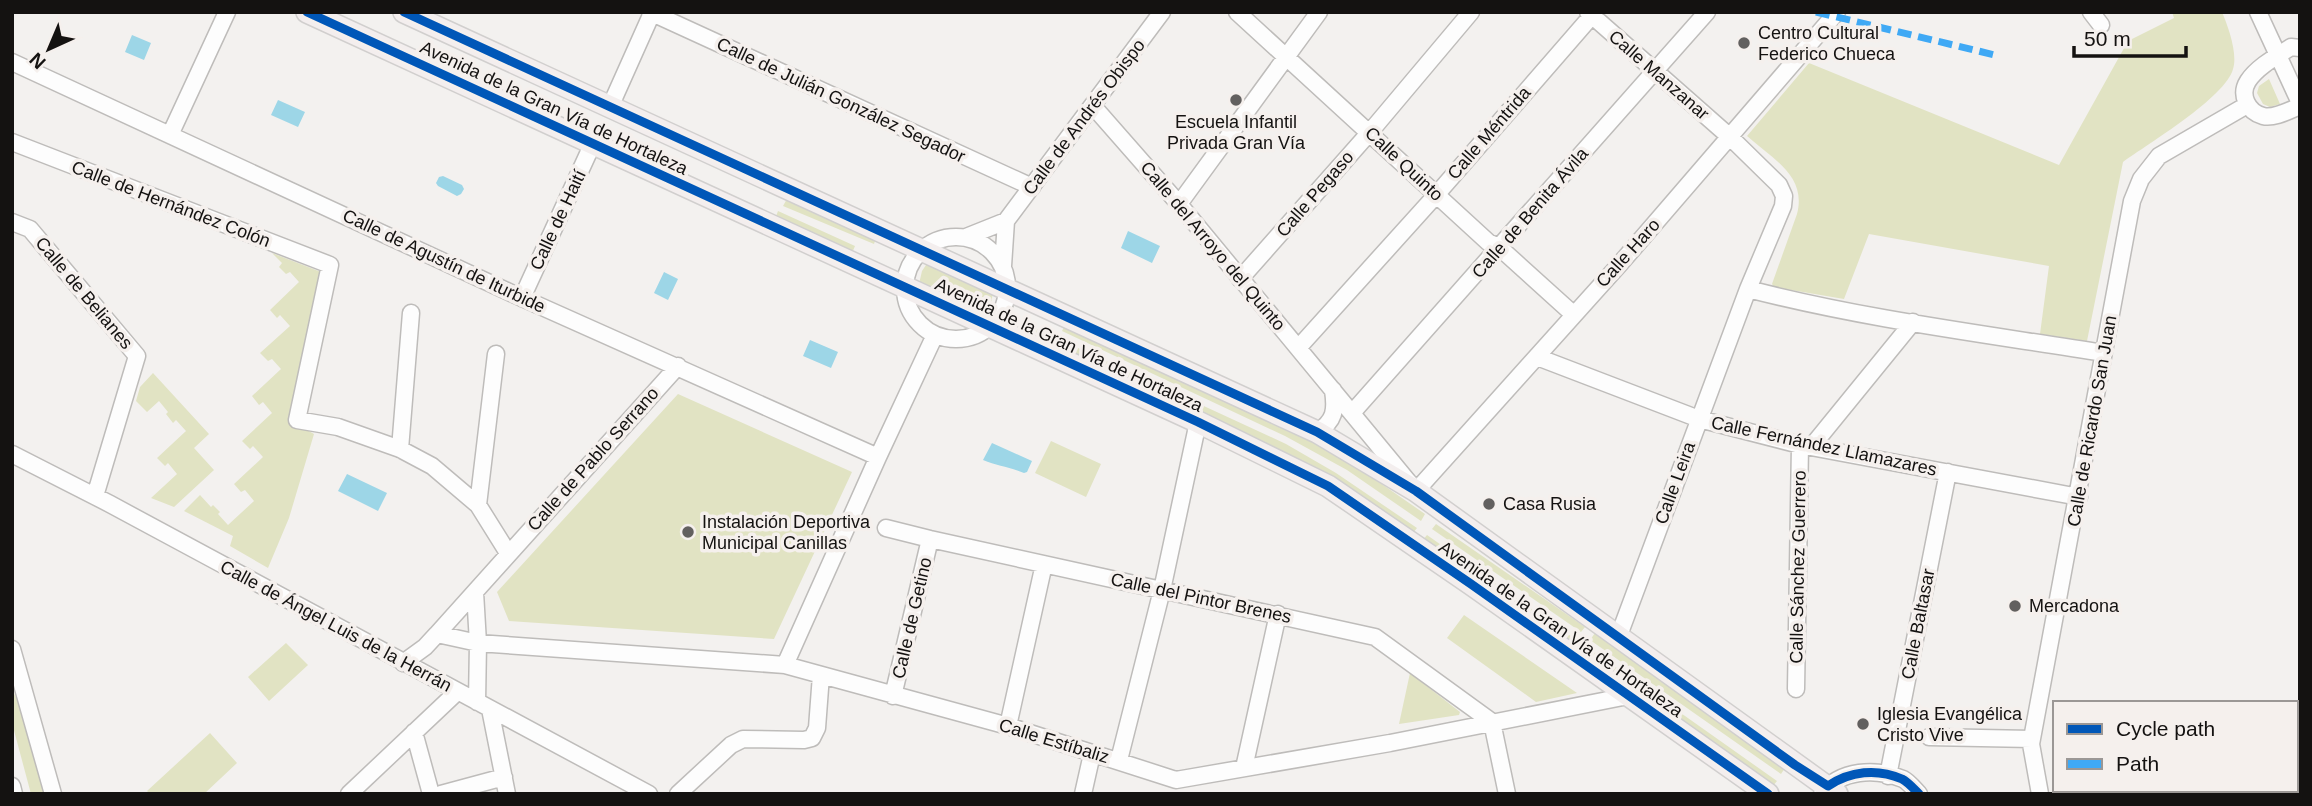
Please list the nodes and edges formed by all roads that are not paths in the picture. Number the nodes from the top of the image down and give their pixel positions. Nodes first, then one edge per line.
1 (227, 12) edge
2 (307, 12) edge
3 (404, 12) edge
4 (1162, 12) edge
5 (1237, 12) edge
6 (1319, 12) edge
7 (1471, 12) edge
8 (1707, 12) edge
9 (1837, 12) edge
10 (2258, 12) edge
11 (651, 13) edge
12 (1592, 13) edge
13 (2300, 48) edge
14 (2278, 56) junction
15 (1286, 57) junction
16 (12, 62) edge
17 (1654, 71) junction
18 (2300, 104) edge
19 (1093, 106) junction
20 (2247, 106) junction
21 (610, 107) junction
22 (1370, 132) junction
23 (170, 135) junction
24 (1730, 137) junction
25 (12, 142) edge
26 (593, 144) junction
27 (1032, 187) junction
28 (1437, 194) junction
29 (1179, 204) junction
30 (1006, 221) junction
31 (12, 222) edge
32 (966, 237) junction
33 (1500, 247) junction
34 (922, 250) junction
35 (1003, 266) junction
36 (1240, 279) junction
37 (904, 287) junction
38 (1009, 289) junction
39 (1748, 289) junction
40 (522, 298) junction
41 (411, 313) dead end
42 (1573, 314) junction
43 (1913, 322) junction
44 (990, 326) junction
45 (935, 335) junction
46 (1298, 347) junction
47 (2104, 353) junction
48 (496, 354) dead end
49 (1537, 356) junction
50 (678, 366) junction
51 (1332, 388) junction
52 (1352, 413) junction
53 (1699, 419) junction
54 (1198, 422) junction
55 (1317, 432) junction
56 (1806, 445) junction
57 (400, 449) junction
58 (878, 457) junction
59 (16, 458) edge
60 (1948, 472) junction
61 (1416, 491) junction
62 (95, 496) junction
63 (2079, 497) junction
64 (478, 505) junction
65 (886, 528) dead end
66 (930, 540) junction
67 (508, 553) junction
68 (1044, 564) junction
69 (1162, 590) junction
70 (475, 592) junction
71 (1278, 614) junction
72 (437, 634) junction
73 (1618, 638) junction
74 (478, 643) junction
75 (14, 660) edge
76 (403, 663) junction
77 (785, 665) junction
78 (821, 675) junction
79 (1796, 689) dead end
80 (457, 692) junction
81 (893, 696) junction
82 (1628, 696) junction
83 (484, 706) junction
84 (1492, 722) junction
85 (1008, 726) junction
86 (414, 732) junction
87 (1929, 737) dead end
88 (2032, 739) junction
89 (1092, 754) junction
90 (1119, 760) junction
91 (1244, 768) junction
92 (1888, 776) junction
93 (12, 786) edge
94 (1175, 787) edge
95 (508, 789) edge
96 (1829, 791) edge
97 (15, 794) edge
98 (53, 794) edge
99 (349, 794) edge
100 (430, 794) edge
101 (441, 794) edge
102 (649, 794) edge
103 (678, 794) edge
104 (1083, 794) edge
105 (1507, 794) edge
106 (1768, 794) edge
107 (1919, 794) edge
108 (2040, 794) edge

1 - 23 street
2 - 26 main road, Avenida de la Gran Vía de Hortaleza
3 - 21 main road, Avenida de la Gran Vía de Hortaleza
4 - 19 street, Calle de Andrés Obispo
5 - 15 street, Calle Quinto
6 - 15 street
7 - 22 street, Calle Pegaso
8 - 17 street, Calle de Benita Ávila
9 - 24 street, Calle Haro
10 - 14 street
11 - 21 street
11 - 27 street, Calle de Julián González Segador
12 - 17 street, Calle Manzanar
12 - 28 street, Calle Méntrida
13 - 14 street
14 - 18 street
14 - 20 street
15 - 22 street, Calle Quinto
15 - 29 street
16 - 23 street, Calle de Agustín de Iturbide
17 - 24 street, Calle Manzanar
17 - 33 street, Calle de Benita Ávila
18 - 20 street
19 - 27 street, Calle de Andrés Obispo
19 - 29 street, Calle del Arroyo del Quinto
20 - 47 street, Calle de Ricardo San Juan
21 - 34 main road, Avenida de la Gran Vía de Hortaleza
22 - 28 street, Calle Quinto
22 - 36 street, Calle Pegaso
23 - 40 street, Calle de Agustín de Iturbide
24 - 39 street, Calle Leira
24 - 42 street, Calle Haro
25 - 57 street, Calle de Hernández Colón
26 - 37 main road, Avenida de la Gran Vía de Hortaleza
26 - 40 street, Calle de Haití
27 - 30 street, Calle de Andrés Obispo
28 - 33 street, Calle Quinto
28 - 46 street, Calle Méntrida
29 - 36 street, Calle del Arroyo del Quinto
30 - 32 street
30 - 35 street
31 - 62 street, Calle de Belianes
32 - 34 street
32 - 35 street
33 - 42 street, Calle Quinto
33 - 52 street, Calle de Benita Ávila
34 - 37 street
34 - 38 main road, Avenida de la Gran Vía de Hortaleza
35 - 38 street
36 - 46 street, Calle del Arroyo del Quinto
37 - 44 main road, Avenida de la Gran Vía de Hortaleza
37 - 45 street
38 - 44 street
38 - 55 main road, Avenida de la Gran Vía de Hortaleza
39 - 43 street
39 - 53 street, Calle Leira
40 - 50 street, Calle de Agustín de Iturbide
41 - 57 street
42 - 49 street, Calle Haro
43 - 47 street
43 - 56 street, Calle Sánchez Guerrero
44 - 45 street
44 - 54 main road, Avenida de la Gran Vía de Hortaleza
45 - 58 street
46 - 51 street, Calle del Arroyo del Quinto
47 - 63 street, Calle de Ricardo San Juan
48 - 64 street
49 - 53 street, Calle Fernández Llamazares
49 - 61 street, Calle Haro
50 - 58 street, Calle de Agustín de Iturbide
50 - 67 street, Calle de Pablo Serrano
51 - 52 street, Calle del Arroyo del Quinto
51 - 55 street
52 - 61 street, Calle del Arroyo del Quinto
53 - 56 street, Calle Fernández Llamazares
53 - 73 street, Calle Leira
54 - 69 street
54 - 82 main road, Avenida de la Gran Vía de Hortaleza
55 - 61 main road, Avenida de la Gran Vía de Hortaleza
56 - 60 street, Calle Fernández Llamazares
56 - 79 street, Calle Sánchez Guerrero
57 - 64 street
58 - 77 street
59 - 62 street, Calle de Ángel Luis de la Herrán
60 - 63 street, Calle Fernández Llamazares
60 - 92 street, Calle Baltasar
61 - 73 main road, Avenida de la Gran Vía de Hortaleza
62 - 76 street, Calle de Ángel Luis de la Herrán
63 - 88 street, Calle de Ricardo San Juan
64 - 67 street
65 - 66 street, Calle del Pintor Brenes
66 - 68 street, Calle del Pintor Brenes
66 - 81 street, Calle de Getino
67 - 70 street, Calle de Pablo Serrano
68 - 69 street, Calle del Pintor Brenes
68 - 85 street
69 - 71 street, Calle del Pintor Brenes
69 - 90 street
70 - 72 street, Calle de Pablo Serrano
70 - 74 street
71 - 84 street, Calle del Pintor Brenes
71 - 91 street
72 - 74 street, Calle Estíbaliz
72 - 76 street, Calle de Pablo Serrano
73 - 96 main road, Avenida de la Gran Vía de Hortaleza
74 - 77 street, Calle Estíbaliz
74 - 83 street
75 - 98 street
76 - 80 street, Calle de Ángel Luis de la Herrán
77 - 78 street, Calle Estíbaliz
78 - 81 street, Calle Estíbaliz
78 - 103 street
80 - 83 street, Calle de Ángel Luis de la Herrán
80 - 86 street
81 - 85 street, Calle Estíbaliz
82 - 84 street, Calle Estíbaliz
82 - 106 main road, Avenida de la Gran Vía de Hortaleza
83 - 95 street
83 - 102 street, Calle de Ángel Luis de la Herrán
84 - 91 street, Calle Estíbaliz
84 - 105 street
85 - 89 street, Calle Estíbaliz
86 - 99 street
86 - 100 street
87 - 88 street
88 - 108 street, Calle de Ricardo San Juan
89 - 90 street, Calle Estíbaliz
89 - 104 street
90 - 94 street, Calle Estíbaliz
91 - 94 street, Calle Estíbaliz
92 - 96 street
92 - 107 street
93 - 97 street
95 - 101 street

